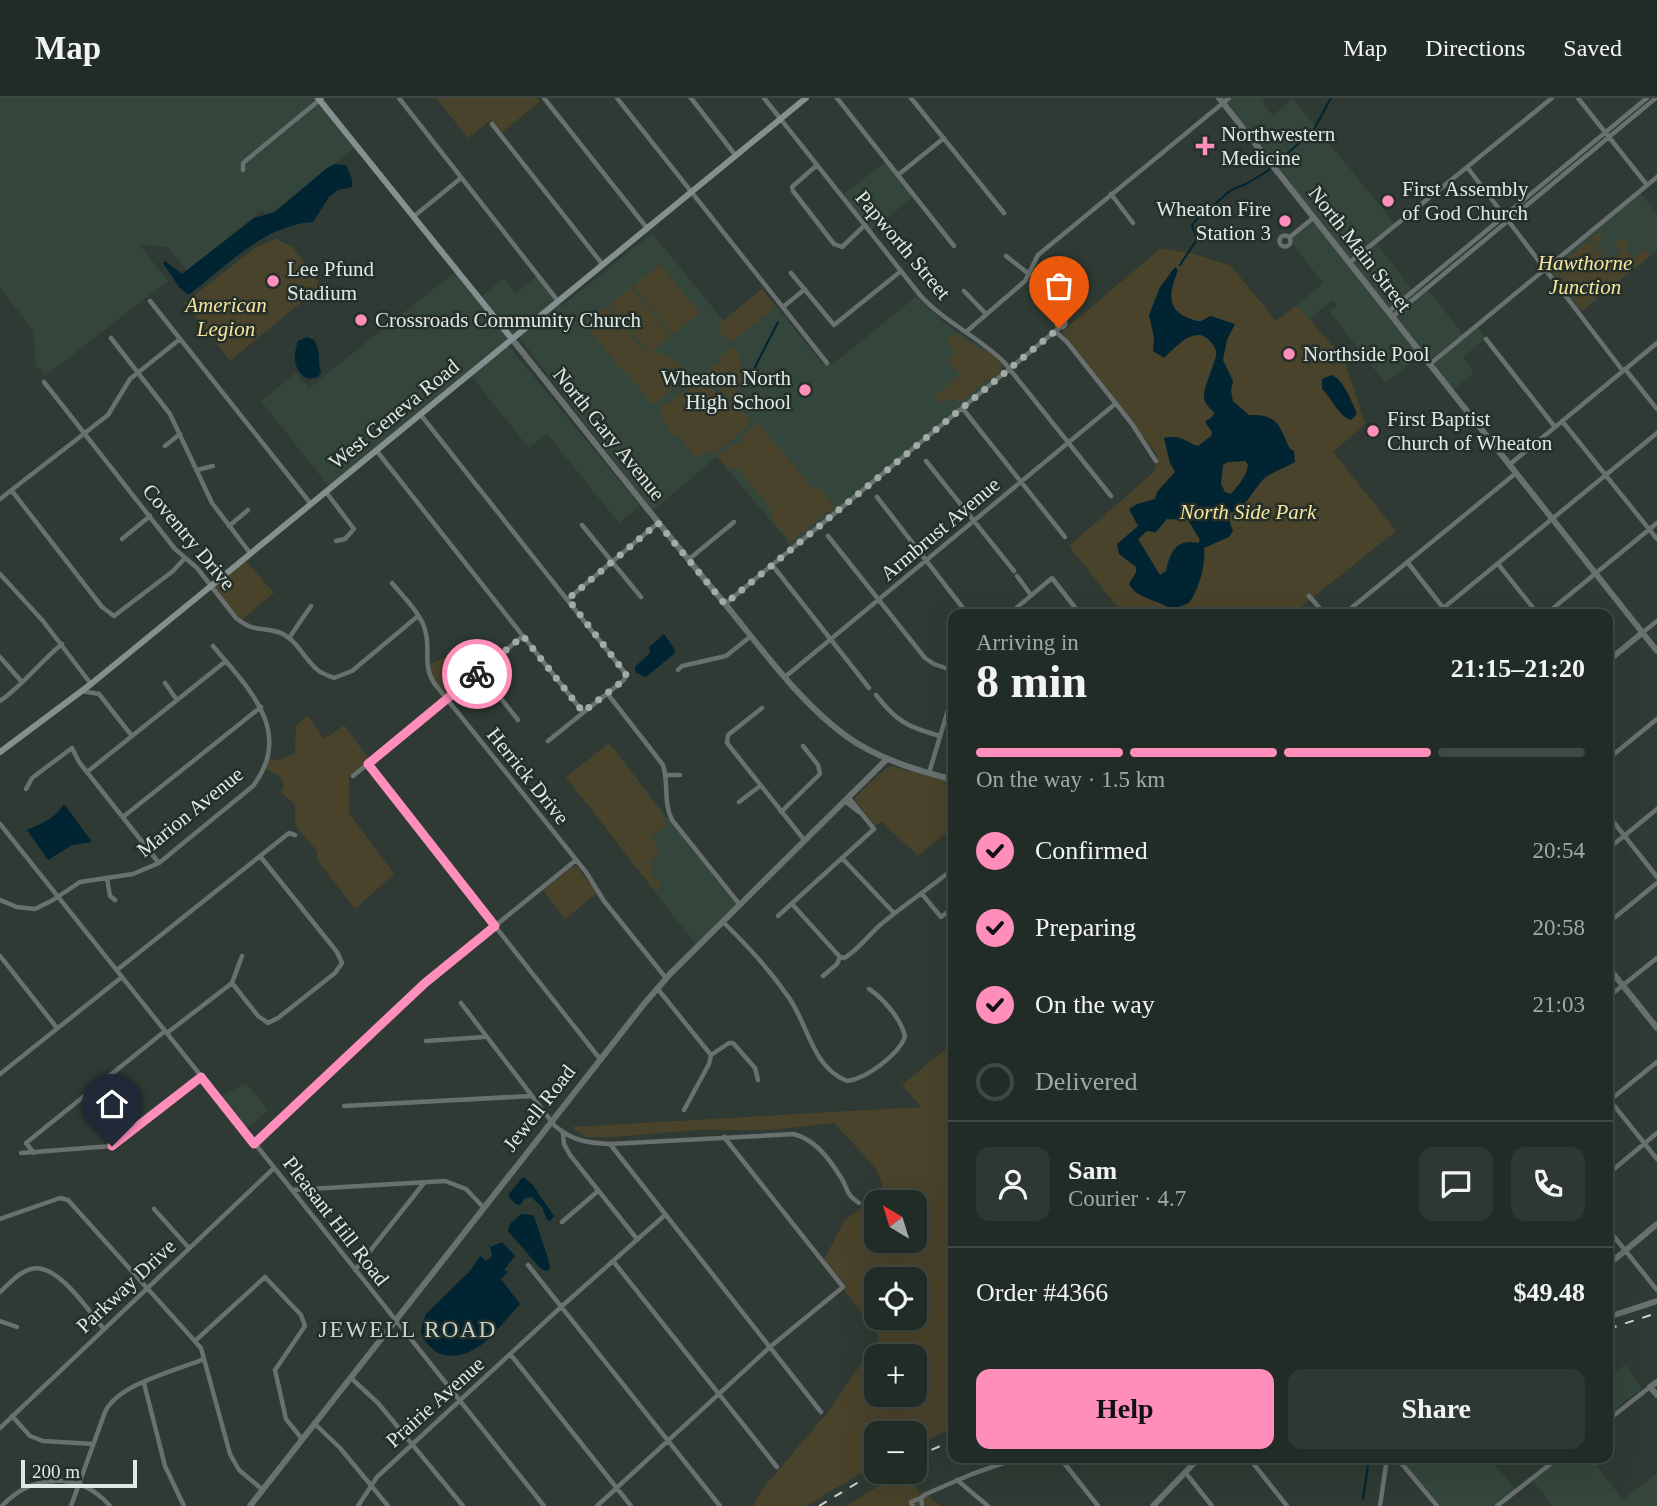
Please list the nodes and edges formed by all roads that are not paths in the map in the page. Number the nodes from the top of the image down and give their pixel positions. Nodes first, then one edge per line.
1 (399, 98) edge
2 (544, 98) edge
3 (617, 98) edge
4 (691, 98) edge
5 (764, 98) edge
6 (806, 98) edge
7 (837, 98) edge
8 (911, 98) edge
9 (1552, 98) edge
10 (1578, 98) edge
11 (1647, 98) edge
12 (1656, 98) edge
13 (320, 99) edge
14 (1224, 100) edge
15 (780, 119) junction
16 (492, 124) dead end
17 (1607, 135) junction
18 (944, 138) junction
19 (736, 156) junction
20 (817, 165) junction
21 (1467, 167) junction
22 (243, 170) dead end
23 (898, 175) junction
24 (1657, 177) edge
25 (461, 178) junction
26 (1647, 185) junction
27 (691, 192) junction
28 (1111, 194) junction
29 (1004, 214) dead end
30 (413, 216) junction
31 (1313, 218) junction
32 (1506, 218) junction
33 (1133, 223) dead end
34 (864, 225) junction
35 (647, 228) junction
36 (1290, 237) dead end
37 (954, 246) dead end
38 (1006, 256) dead end
39 (1349, 263) junction
40 (603, 265) junction
41 (1545, 270) junction
42 (901, 271) junction
43 (791, 273) dead end
44 (1029, 274) junction
45 (805, 289) junction
46 (964, 290) dead end
47 (150, 301) dead end
48 (558, 301) junction
49 (783, 307) junction
50 (986, 314) junction
51 (1390, 314) junction
52 (966, 332) junction
53 (111, 338) dead end
54 (180, 339) junction
55 (512, 339) junction
56 (1486, 339) dead end
57 (1657, 343) edge
58 (827, 363) dead end
59 (1430, 364) junction
60 (1010, 370) junction
61 (1624, 370) junction
62 (138, 372) junction
63 (44, 382) dead end
64 (1115, 404) junction
65 (963, 409) junction
66 (1657, 409) edge
67 (420, 414) junction
68 (1562, 421) junction
69 (1555, 427) junction
70 (85, 433) junction
71 (1657, 433) edge
72 (180, 434) junction
73 (1070, 443) junction
74 (164, 446) dead end
75 (376, 450) junction
76 (926, 461) dead end
77 (1156, 461) dead end
78 (1509, 465) junction
79 (213, 466) dead end
80 (197, 470) junction
81 (1516, 473) junction
82 (1606, 475) junction
83 (1021, 482) junction
84 (12, 491) junction
85 (326, 492) junction
86 (1111, 496) dead end
87 (877, 497) dead end
88 (0, 499) edge
89 (311, 504) junction
90 (248, 510) dead end
91 (150, 516) junction
92 (1552, 519) junction
93 (974, 521) junction
94 (734, 522) dead end
95 (658, 523) junction
96 (1657, 523) edge
97 (229, 526) junction
98 (582, 526) dead end
99 (1649, 529) junction
100 (828, 536) dead end
101 (1065, 537) dead end
102 (122, 539) dead end
103 (1657, 539) edge
104 (336, 541) dead end
105 (251, 554) junction
106 (185, 558) junction
107 (688, 560) junction
108 (926, 561) junction
109 (613, 562) junction
110 (1407, 563) junction
111 (1498, 564) junction
112 (773, 566) junction
113 (1595, 573) junction
114 (0, 574) edge
115 (392, 583) dead end
116 (211, 586) junction
117 (1031, 595) junction
118 (1309, 596) dead end
119 (641, 597) dead end
120 (568, 599) junction
121 (878, 600) junction
122 (725, 604) junction
123 (311, 606) dead end
124 (1443, 608) joint
125 (964, 609) edge
126 (1015, 609) edge
127 (1076, 609) edge
128 (1320, 609) edge
129 (1350, 609) edge
130 (1534, 609) edge
131 (1552, 609) edge
132 (418, 616) junction
133 (1657, 621) edge
134 (1642, 633) junction
135 (523, 636) junction
136 (751, 636) junction
137 (289, 638) junction
138 (831, 639) junction
139 (62, 644) junction
140 (213, 646) dead end
141 (1657, 651) edge
142 (0, 657) edge
143 (1613, 657) edge
144 (226, 661) junction
145 (948, 669) edge
146 (678, 670) dead end
147 (480, 672) junction
148 (100, 676) junction
149 (785, 677) junction
150 (22, 682) junction
151 (165, 683) dead end
152 (91, 684) junction
153 (869, 688) dead end
154 (81, 691) junction
155 (607, 693) junction
156 (99, 694) junction
157 (876, 695) dead end
158 (446, 699) junction
159 (177, 700) junction
160 (0, 701) edge
161 (261, 707) junction
162 (762, 708) dead end
163 (948, 710) edge
164 (583, 712) junction
165 (1657, 719) edge
166 (518, 720) dead end
167 (132, 736) junction
168 (940, 736) junction
169 (548, 741) dead end
170 (803, 746) dead end
171 (0, 752) edge
172 (1613, 755) edge
173 (887, 759) junction
174 (368, 764) junction
175 (87, 772) junction
176 (929, 774) junction
177 (666, 775) junction
178 (680, 775) dead end
179 (353, 776) dead end
180 (948, 779) edge
181 (760, 786) junction
182 (26, 789) dead end
183 (848, 800) junction
184 (739, 802) dead end
185 (1657, 809) edge
186 (781, 812) junction
187 (123, 817) junction
188 (1613, 822) edge
189 (0, 824) edge
190 (295, 835) dead end
191 (1624, 836) junction
192 (805, 842) junction
193 (1613, 845) edge
194 (260, 856) junction
195 (842, 858) junction
196 (576, 860) junction
197 (159, 863) junction
198 (948, 873) edge
199 (107, 877) junction
200 (1657, 877) edge
201 (1657, 883) edge
202 (922, 894) junction
203 (58, 897) junction
204 (0, 900) edge
205 (115, 900) dead end
206 (792, 904) junction
207 (740, 905) junction
208 (948, 911) edge
209 (894, 913) junction
210 (778, 916) dead end
211 (1613, 919) edge
212 (723, 922) junction
213 (495, 926) junction
214 (0, 956) edge
215 (242, 956) dead end
216 (840, 957) junction
217 (1657, 958) edge
218 (117, 970) junction
219 (1613, 973) edge
220 (122, 976) junction
221 (823, 976) dead end
222 (666, 978) junction
223 (232, 983) junction
224 (1623, 986) junction
225 (657, 988) junction
226 (869, 989) dead end
227 (1613, 993) edge
228 (460, 1003) dead end
229 (57, 1028) junction
230 (1657, 1028) edge
231 (166, 1032) junction
232 (485, 1037) junction
233 (426, 1041) dead end
234 (711, 1055) junction
235 (600, 1059) junction
236 (1657, 1062) edge
237 (0, 1074) edge
238 (201, 1077) junction
239 (758, 1080) dead end
240 (532, 1096) junction
241 (1613, 1096) edge
242 (1613, 1104) edge
243 (344, 1106) dead end
244 (684, 1110) dead end
245 (551, 1122) junction
246 (564, 1133) junction
247 (1657, 1133) edge
248 (724, 1137) junction
249 (1644, 1143) junction
250 (254, 1144) junction
251 (610, 1144) junction
252 (21, 1153) dead end
253 (34, 1153) junction
254 (1657, 1159) edge
255 (274, 1168) junction
256 (1613, 1170) edge
257 (424, 1182) junction
258 (291, 1190) junction
259 (598, 1191) junction
260 (859, 1203) dead end
261 (484, 1208) junction
262 (154, 1209) dead end
263 (665, 1215) junction
264 (0, 1219) edge
265 (562, 1222) dead end
266 (1657, 1224) edge
267 (1613, 1235) edge
268 (637, 1239) junction
269 (189, 1248) junction
270 (1625, 1250) junction
271 (613, 1261) junction
272 (1613, 1261) edge
273 (528, 1265) dead end
274 (355, 1270) junction
275 (145, 1289) junction
276 (1657, 1290) edge
277 (0, 1292) edge
278 (1657, 1301) edge
279 (561, 1307) junction
280 (1613, 1315) edge
281 (0, 1321) edge
282 (395, 1321) junction
283 (17, 1327) dead end
284 (103, 1328) junction
285 (194, 1341) junction
286 (770, 1347) junction
287 (511, 1355) junction
288 (204, 1359) junction
289 (351, 1378) junction
290 (1657, 1382) edge
291 (144, 1383) junction
292 (1650, 1387) junction
293 (718, 1394) junction
294 (1657, 1395) edge
295 (459, 1402) junction
296 (821, 1412) dead end
297 (12, 1416) junction
298 (1613, 1416) edge
299 (315, 1424) junction
300 (0, 1427) edge
301 (302, 1439) junction
302 (667, 1441) junction
303 (93, 1444) junction
304 (412, 1444) junction
305 (1004, 1463) edge
306 (1064, 1463) edge
307 (1194, 1463) edge
308 (1253, 1463) edge
309 (1386, 1463) edge
310 (1401, 1463) edge
311 (1552, 1463) edge
312 (777, 1467) dead end
313 (1185, 1472) junction
314 (957, 1480) junction
315 (79, 1485) junction
316 (370, 1485) junction
317 (616, 1488) junction
318 (263, 1490) junction
319 (923, 1496) junction
320 (2, 1506) edge
321 (71, 1506) edge
322 (110, 1506) edge
323 (184, 1506) edge
324 (250, 1506) edge
325 (358, 1506) edge
326 (388, 1506) edge
327 (463, 1506) edge
328 (544, 1506) edge
329 (597, 1506) edge
330 (631, 1506) edge
331 (720, 1506) edge
332 (914, 1506) edge
333 (922, 1506) edge
334 (988, 1506) edge
335 (1098, 1506) edge
336 (1153, 1506) edge
337 (1212, 1506) edge
338 (1287, 1506) edge
339 (1380, 1506) edge
340 (1437, 1506) edge
341 (1497, 1506) edge

1 - 25 street
2 - 35 street
3 - 27 street
4 - 19 street
5 - 15 street, Papworth Street
6 - 15 main road, West Geneva Road
7 - 23 street
8 - 18 street
9 - 21 street
10 - 17 street
11 - 17 street
12 - 17 street
13 - 22 street
13 - 30 main road, North Gary Avenue
14 - 28 street
14 - 31 street, North Main Street
15 - 19 main road, West Geneva Road
15 - 20 street, Papworth Street
16 - 40 street
17 - 26 street
17 - 32 street
18 - 23 street
18 - 29 street
19 - 27 main road, West Geneva Road
20 - 34 street, Papworth Street
20 - 34 street
21 - 32 street
21 - 39 street
23 - 37 street
24 - 26 street
25 - 30 street
25 - 48 street
26 - 41 street
27 - 35 main road, West Geneva Road
27 - 49 street
28 - 33 street
28 - 44 street
30 - 55 main road, North Gary Avenue
31 - 36 street
31 - 39 street, North Main Street
32 - 41 street
32 - 51 street
34 - 42 street, Papworth Street
35 - 40 main road, West Geneva Road
38 - 44 street
39 - 51 street, North Main Street
40 - 48 main road, West Geneva Road
41 - 59 street
41 - 61 street
42 - 45 street
42 - 52 street, Papworth Street
43 - 45 street
44 - 50 street
45 - 49 street
46 - 50 street
47 - 54 street
48 - 55 main road, West Geneva Road
49 - 58 street
50 - 52 street
51 - 59 street, North Main Street
52 - 60 street, Papworth Street
53 - 62 street
54 - 62 street
54 - 89 street
55 - 67 main road, West Geneva Road
55 - 95 street, North Gary Avenue
56 - 69 street
57 - 61 street
59 - 78 street, North Main Street
60 - 64 street
60 - 65 street
60 - 73 street, Papworth Street
61 - 66 street
61 - 68 street
62 - 70 street
62 - 72 street
63 - 70 street, Coventry Drive
64 - 73 street, Armbrust Avenue
64 - 77 street
65 - 83 street
65 - 112 street
67 - 75 main road, West Geneva Road
67 - 120 street
68 - 69 street
68 - 82 street
69 - 78 street
70 - 84 street
70 - 91 street, Coventry Drive
71 - 82 street
72 - 74 street
72 - 80 street
73 - 83 street, Armbrust Avenue
73 - 86 street, Papworth Street
75 - 85 main road, West Geneva Road
75 - 135 street
76 - 93 street
78 - 81 street, North Main Street
79 - 80 street
80 - 97 street
81 - 92 street, North Main Street
81 - 110 street
82 - 92 street
82 - 99 street
83 - 93 street, Armbrust Avenue
83 - 101 street
84 - 88 street
84 - 106 street
85 - 89 main road, West Geneva Road
85 - 104 street
87 - 108 street
89 - 105 main road, West Geneva Road
90 - 97 street
91 - 102 street
91 - 106 street, Coventry Drive
92 - 111 street
92 - 113 street, North Main Street
93 - 108 street, Armbrust Avenue
93 - 117 street
94 - 107 street
95 - 107 street, North Gary Avenue
95 - 109 street
96 - 99 street
97 - 105 street
98 - 109 street
99 - 103 street
99 - 113 street
100 - 121 street
105 - 116 main road, West Geneva Road
106 - 116 street, Coventry Drive
107 - 122 street, North Gary Avenue
108 - 121 street, Armbrust Avenue
108 - 125 street
109 - 119 street
109 - 120 street
110 - 124 street
110 - 129 street
111 - 124 street
111 - 130 street
112 - 122 street
112 - 138 street
113 - 131 street
113 - 134 street, North Main Street
114 - 139 street
115 - 132 street, Herrick Drive
116 - 137 street, Coventry Drive
116 - 148 main road, West Geneva Road
117 - 126 street
117 - 127 street
118 - 128 street
120 - 155 street
121 - 138 street, Armbrust Avenue
121 - 145 street
122 - 136 street, North Gary Avenue
123 - 137 street
132 - 137 street
132 - 158 street, Herrick Drive
133 - 134 street
134 - 141 street, North Main Street
134 - 143 street
135 - 147 street
135 - 164 street
136 - 146 street
136 - 149 street, North Gary Avenue
138 - 149 street, Armbrust Avenue
138 - 153 street
139 - 150 street
139 - 152 street
140 - 144 street, Marion Avenue
142 - 150 street
144 - 159 street
144 - 161 street, Marion Avenue
147 - 158 street
147 - 166 street
148 - 152 main road, West Geneva Road
148 - 156 street
149 - 173 street, North Gary Avenue
150 - 160 street
151 - 159 street
152 - 154 main road, West Geneva Road
154 - 156 street
154 - 171 main road, West Geneva Road
155 - 164 street
155 - 177 street
156 - 167 street
157 - 168 street
158 - 174 street
158 - 196 street, Herrick Drive
159 - 167 street
161 - 187 street
161 - 197 street, Marion Avenue
162 - 181 street
163 - 168 street
164 - 169 street
165 - 172 street
167 - 175 street
168 - 176 street
170 - 186 street
173 - 176 street, North Gary Avenue
173 - 183 street, Jewell Road
174 - 179 street
174 - 213 street
175 - 182 street
175 - 187 street
176 - 180 street, North Gary Avenue
177 - 178 street
177 - 207 street
181 - 184 street
181 - 186 street
183 - 192 street, Jewell Road
183 - 195 street
185 - 191 street
186 - 192 street
187 - 197 street
188 - 191 street
189 - 203 street, Pleasant Hill Road
190 - 194 street
191 - 193 street
191 - 200 street
192 - 207 street, Jewell Road
194 - 218 street
194 - 223 street
195 - 206 street
195 - 209 street
196 - 213 street
196 - 222 street, Herrick Drive
197 - 199 street, Marion Avenue
198 - 202 street
199 - 203 street, Marion Avenue
199 - 205 street
201 - 211 street
202 - 208 street
202 - 209 street
203 - 204 street, Marion Avenue
203 - 218 street, Pleasant Hill Road
206 - 210 street
206 - 216 street
207 - 212 street, Jewell Road
209 - 216 street
212 - 222 street, Jewell Road
212 - 226 street
213 - 235 street
213 - 250 street
214 - 229 street
215 - 223 street
216 - 221 street
217 - 224 street
218 - 220 street, Pleasant Hill Road
219 - 224 street
220 - 229 street
220 - 231 street, Pleasant Hill Road
222 - 225 street, Jewell Road
223 - 231 street
224 - 227 street
224 - 230 street
225 - 234 street
225 - 235 street, Jewell Road
228 - 232 street
229 - 237 street
231 - 238 street, Pleasant Hill Road
231 - 253 street
232 - 233 street
232 - 240 street
234 - 239 street
234 - 244 street
235 - 245 street, Jewell Road
236 - 241 street
238 - 250 street, Pleasant Hill Road
238 - 253 street
240 - 243 street
240 - 245 street
242 - 249 street
245 - 246 street
245 - 261 street, Jewell Road
246 - 251 street
246 - 259 street
247 - 249 street
248 - 251 street
248 - 260 street
248 - 286 street
249 - 254 street
249 - 256 street
250 - 255 street, Pleasant Hill Road
251 - 263 street
252 - 253 street
255 - 258 street, Pleasant Hill Road
255 - 269 street, Parkway Drive
257 - 258 street
257 - 261 street
257 - 274 street
258 - 274 street, Pleasant Hill Road
259 - 265 street
259 - 268 street
261 - 282 street, Jewell Road
262 - 269 street
263 - 268 street, Prairie Avenue
263 - 286 street
264 - 275 street
266 - 270 street
267 - 270 street
268 - 271 street, Prairie Avenue
269 - 275 street, Parkway Drive
270 - 272 street
270 - 276 street
271 - 279 street, Prairie Avenue
271 - 293 street
273 - 279 street
274 - 282 street, Pleasant Hill Road
275 - 284 street, Parkway Drive
275 - 285 street
277 - 284 street
278 - 280 street
279 - 287 street, Prairie Avenue
279 - 302 street
281 - 283 street
282 - 289 street, Jewell Road
282 - 295 street, Pleasant Hill Road
284 - 297 street, Parkway Drive
285 - 288 street
285 - 301 street
286 - 293 street
286 - 296 street
287 - 295 street, Prairie Avenue
287 - 317 street
288 - 291 street
288 - 318 street
289 - 299 street, Jewell Road
289 - 304 street
290 - 292 street
291 - 303 street
291 - 323 street
292 - 294 street
292 - 298 street
293 - 302 street
293 - 312 street
295 - 304 street, Prairie Avenue
295 - 328 street, Pleasant Hill Road
297 - 300 street, Parkway Drive
297 - 303 street
299 - 301 street, Jewell Road
299 - 316 street
301 - 318 street, Jewell Road
302 - 317 street
302 - 331 street
303 - 315 street
304 - 316 street, Prairie Avenue
304 - 327 street
305 - 314 street
306 - 335 street
307 - 313 street
308 - 338 street
309 - 339 street
310 - 340 street
311 - 341 street
313 - 336 street
313 - 337 street
314 - 319 street
314 - 334 street
315 - 320 street
315 - 321 street
315 - 322 street
316 - 325 street, Prairie Avenue
316 - 326 street
317 - 329 street
317 - 330 street
318 - 324 street, Jewell Road
319 - 332 street
319 - 333 street

